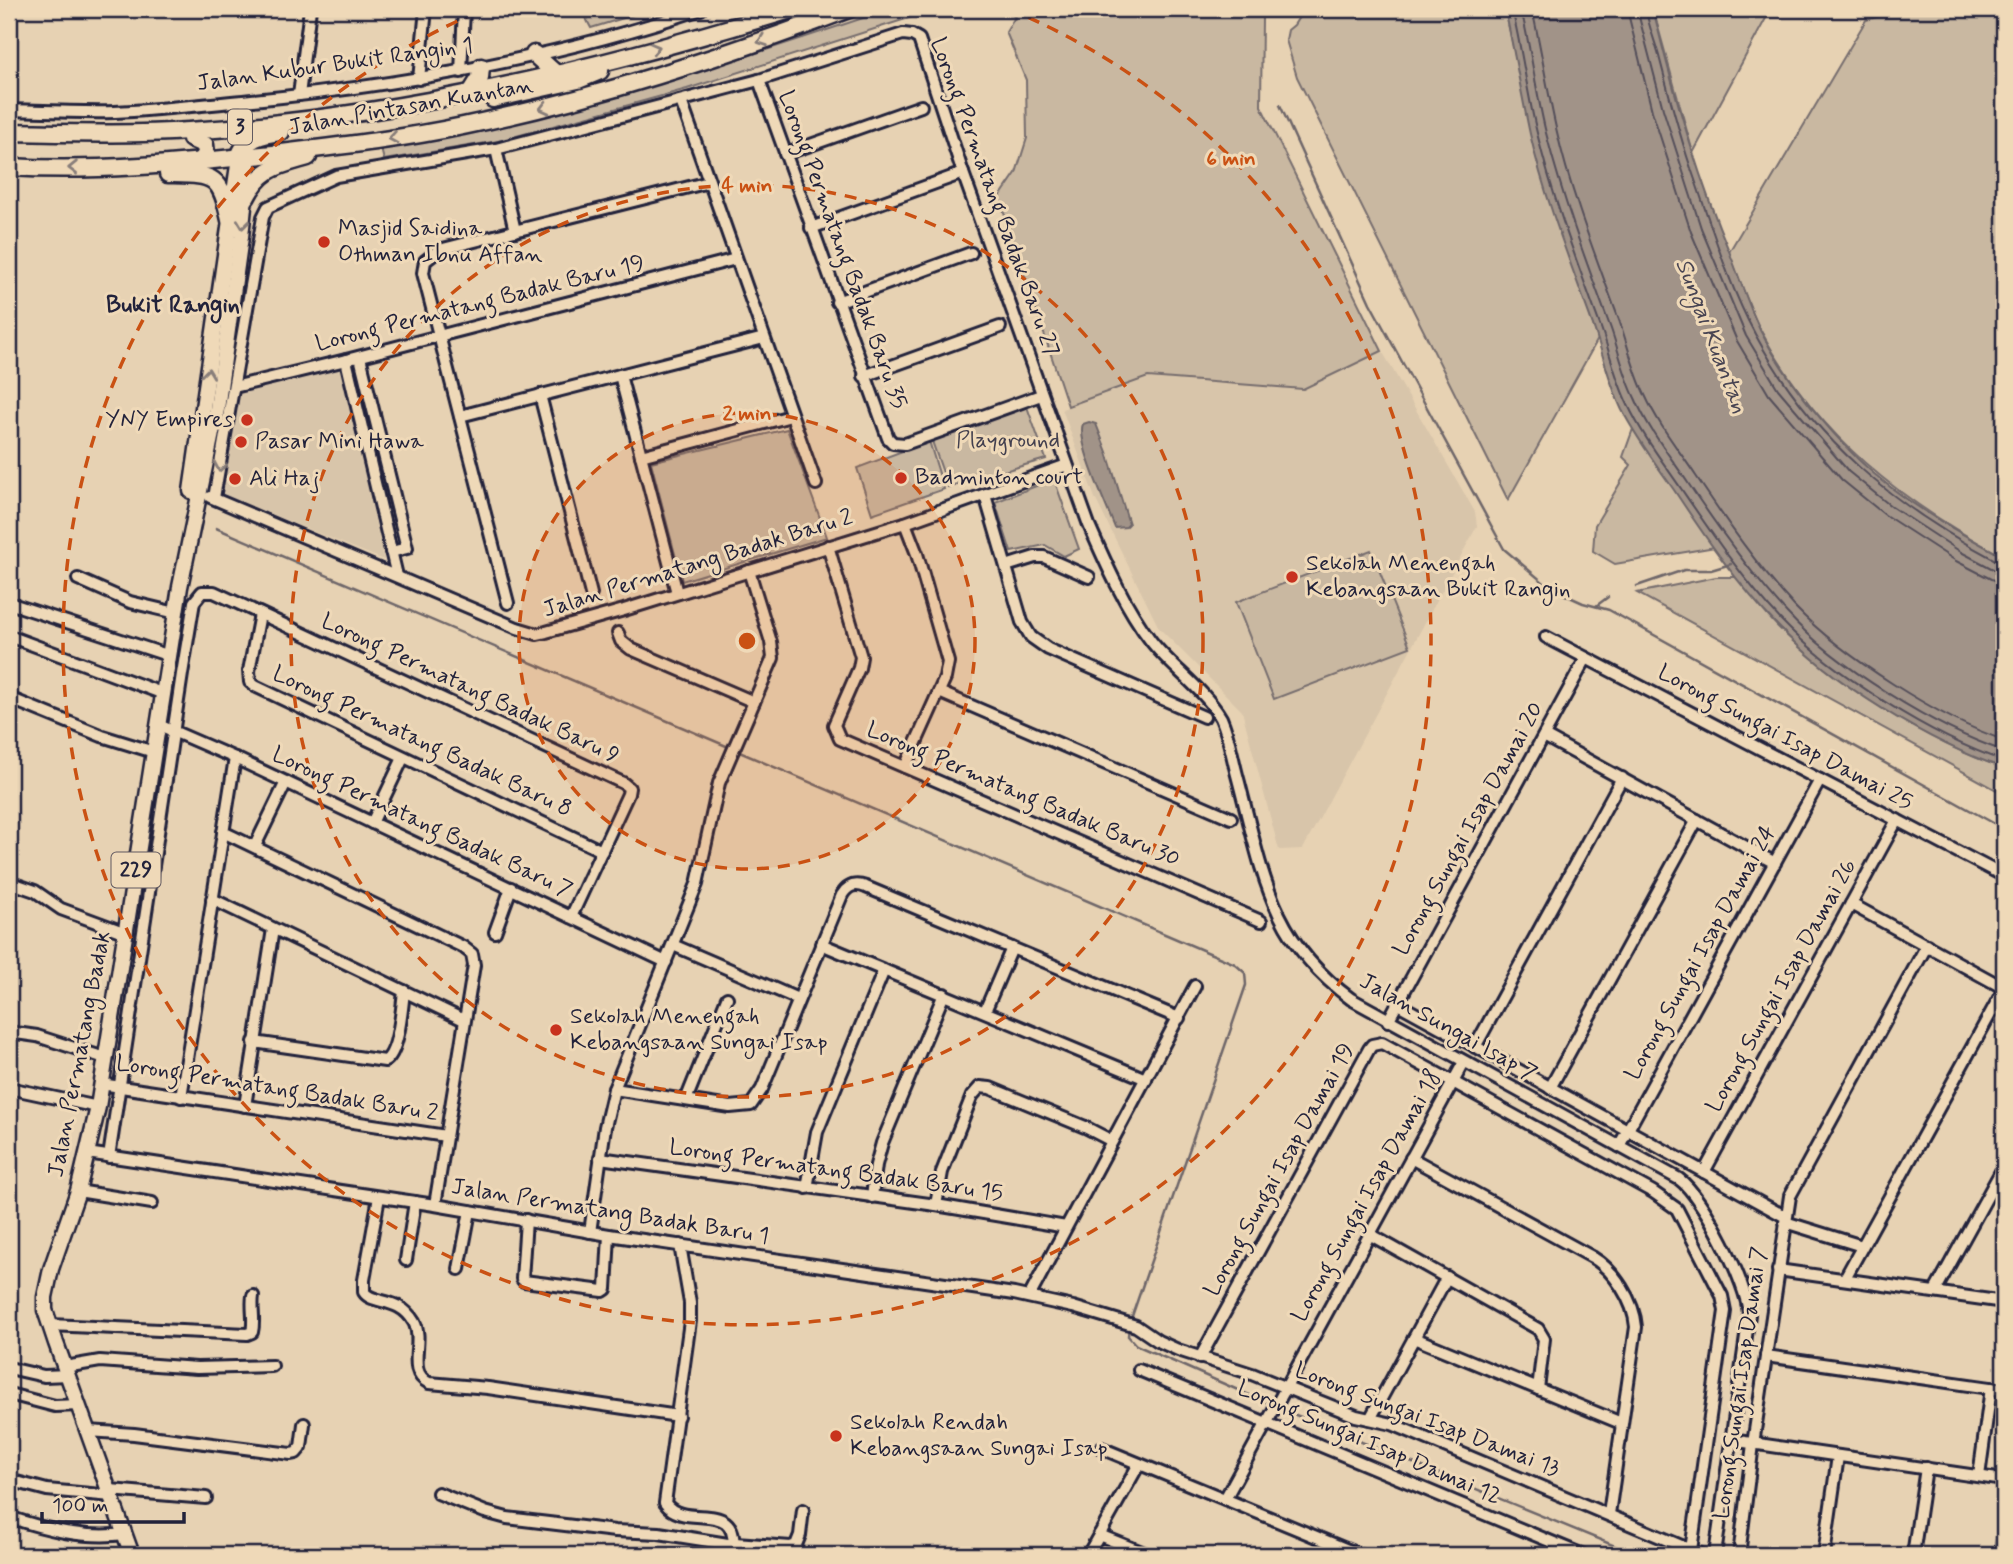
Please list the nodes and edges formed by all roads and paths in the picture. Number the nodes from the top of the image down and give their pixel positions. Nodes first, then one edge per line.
1 (310, 9) edge
2 (426, 9) edge
3 (464, 9) edge
4 (701, 9) edge
5 (793, 9) edge
6 (849, 9) edge
7 (534, 54) junction
8 (628, 55) junction
9 (481, 67) junction
10 (461, 72) junction
11 (555, 73) junction
12 (419, 79) junction
13 (759, 80) junction
14 (470, 94) junction
15 (299, 95) junction
16 (681, 101) junction
17 (921, 106) dead end
18 (9, 110) edge
19 (9, 134) edge
20 (191, 139) junction
21 (347, 145) junction
22 (496, 149) junction
23 (244, 153) junction
24 (785, 154) junction
25 (200, 162) junction
26 (9, 167) edge
27 (111, 167) junction
28 (963, 173) junction
29 (709, 181) junction
30 (246, 198) junction
31 (230, 220) junction
32 (811, 228) junction
33 (515, 231) junction
34 (971, 253) dead end
35 (736, 259) junction
36 (837, 302) junction
37 (1000, 327) dead end
38 (440, 336) junction
39 (764, 338) junction
40 (360, 357) junction
41 (346, 360) junction
42 (620, 374) junction
43 (864, 376) junction
44 (234, 387) junction
45 (540, 395) junction
46 (1041, 396) junction
47 (460, 416) junction
48 (791, 416) junction
49 (641, 456) junction
50 (1067, 465) junction
51 (816, 484) dead end
52 (195, 491) junction
53 (985, 495) junction
54 (214, 498) junction
55 (905, 523) junction
56 (828, 547) junction
57 (391, 552) junction
58 (1006, 566) junction
59 (749, 571) junction
60 (397, 576) junction
61 (1089, 577) dead end
62 (78, 579) dead end
63 (677, 593) junction
64 (591, 594) dead end
65 (9, 603) edge
66 (508, 603) dead end
67 (176, 613) junction
68 (260, 614) junction
69 (618, 633) dead end
70 (9, 636) edge
71 (1545, 636) dead end
72 (170, 656) junction
73 (1586, 658) junction
74 (939, 692) junction
75 (164, 694) junction
76 (9, 698) edge
77 (754, 702) junction
78 (1204, 717) dead end
79 (159, 725) junction
80 (174, 732) junction
81 (1544, 736) junction
82 (154, 752) junction
83 (235, 758) junction
84 (403, 758) junction
85 (905, 767) junction
86 (1622, 778) junction
87 (1820, 780) junction
88 (286, 782) junction
89 (1231, 818) dead end
90 (1697, 820) junction
91 (1897, 820) junction
92 (373, 823) junction
93 (223, 832) junction
94 (255, 846) junction
95 (601, 851) junction
96 (1774, 863) junction
97 (2004, 876) edge
98 (9, 883) edge
99 (511, 888) junction
100 (212, 899) junction
101 (1851, 904) junction
102 (571, 917) junction
103 (1261, 921) dead end
104 (273, 929) junction
105 (495, 932) dead end
106 (126, 933) junction
107 (821, 944) junction
108 (673, 945) junction
109 (1927, 945) junction
110 (1012, 947) junction
111 (666, 962) junction
112 (884, 970) junction
113 (1195, 986) dead end
114 (2004, 988) edge
115 (404, 991) junction
116 (944, 994) junction
117 (727, 998) dead end
118 (799, 999) junction
119 (1398, 1004) junction
120 (985, 1011) junction
121 (1179, 1018) junction
122 (464, 1020) junction
123 (1388, 1021) junction
124 (9, 1031) edge
125 (254, 1042) junction
126 (1475, 1046) junction
127 (105, 1058) junction
128 (1464, 1062) junction
129 (1146, 1079) junction
130 (1453, 1082) junction
131 (101, 1084) junction
132 (121, 1087) junction
133 (9, 1088) edge
134 (1550, 1088) junction
135 (614, 1089) junction
136 (181, 1097) junction
137 (686, 1100) junction
138 (244, 1106) junction
139 (98, 1107) junction
140 (1627, 1130) junction
141 (446, 1136) junction
142 (1112, 1141) junction
143 (1619, 1146) junction
144 (87, 1153) junction
145 (109, 1157) junction
146 (600, 1158) junction
147 (1411, 1158) junction
148 (2004, 1166) edge
149 (1704, 1172) junction
150 (2000, 1182) edge
151 (807, 1188) junction
152 (78, 1191) junction
153 (379, 1196) junction
154 (872, 1197) junction
155 (415, 1202) junction
156 (152, 1203) dead end
157 (435, 1205) junction
158 (936, 1205) junction
159 (470, 1211) junction
160 (526, 1220) junction
161 (1785, 1220) junction
162 (1066, 1227) junction
163 (590, 1232) junction
164 (1370, 1234) junction
165 (608, 1235) junction
166 (680, 1245) junction
167 (1862, 1246) junction
168 (406, 1260) dead end
169 (459, 1269) dead end
170 (1778, 1270) junction
171 (1447, 1277) junction
172 (1845, 1278) junction
173 (1935, 1291) junction
174 (253, 1296) dead end
175 (1029, 1297) junction
176 (2004, 1302) edge
177 (50, 1325) junction
178 (1136, 1326) joint
179 (1414, 1338) junction
180 (1766, 1356) junction
181 (1200, 1358) junction
182 (272, 1366) dead end
183 (9, 1368) edge
184 (1139, 1370) dead end
185 (67, 1371) junction
186 (1286, 1387) junction
187 (1991, 1388) junction
188 (1538, 1389) junction
189 (2004, 1390) edge
190 (9, 1394) edge
191 (79, 1405) junction
192 (678, 1416) junction
193 (1370, 1419) junction
194 (1266, 1423) junction
195 (1622, 1423) junction
196 (304, 1424) dead end
197 (88, 1431) junction
198 (1731, 1440) junction
199 (1753, 1444) junction
200 (1101, 1448) dead end
201 (1838, 1456) junction
202 (1139, 1464) junction
203 (1926, 1468) junction
204 (1979, 1476) junction
205 (9, 1480) edge
206 (2004, 1480) edge
207 (111, 1493) junction
208 (438, 1493) dead end
209 (206, 1498) dead end
210 (1225, 1499) junction
211 (803, 1510) dead end
212 (1609, 1514) junction
213 (9, 1517) edge
214 (2004, 1531) edge
215 (125, 1534) junction
216 (1099, 1535) junction
217 (734, 1548) edge
218 (1691, 1550) junction
219 (132, 1555) edge
220 (1088, 1555) edge
221 (1149, 1555) edge
222 (1360, 1555) edge
223 (1583, 1555) edge
224 (1703, 1555) edge
225 (1715, 1555) edge
226 (1739, 1555) edge
227 (1824, 1555) edge
228 (1913, 1555) edge
229 (2001, 1555) edge

1 - 15 street
2 - 12 street
3 - 10 street
4 - 7 street, Jalan Kubur Bukit Rangin 1
8 -> 5 highway, Jalan Pintasan Kuantan / 3
6 -> 21 highway, Jalan Pintasan Kuantan / 3
7 - 9 street, Jalan Kubur Bukit Rangin 1
7 - 11 highway
8 - 11 highway, Jalan Pintasan Kuantan / 3
8 - 23 highway
9 - 10 street, Jalan Kubur Bukit Rangin 1
9 - 14 highway
10 - 12 street, Jalan Kubur Bukit Rangin 1
11 - 14 highway, Jalan Pintasan Kuantan / 3
12 - 15 street, Jalan Kubur Bukit Rangin 1
13 - 16 street, Lorong Permatang Badak Baru 27
13 - 24 street, Lorong Permatang Badak Baru 35
13 - 28 street, Lorong Permatang Badak Baru 27
14 - 19 highway, Jalan Pintasan Kuantan / 3
15 - 18 street, Jalan Kubur Bukit Rangin 1
16 - 22 street, Lorong Permatang Badak Baru 27
16 - 29 street
17 - 24 street
19 - 20 highway
20 - 23 highway
20 - 25 highway
21 - 23 highway, Jalan Pintasan Kuantan / 3
21 - 30 highway
22 - 33 street
22 - 44 street, Lorong Permatang Badak Baru 27
23 - 25 highway, Jalan Pintasan Kuantan / 3
23 - 30 main road, Jalan Permatang Badak / 229
23 - 31 main road, Jalan Permatang Badak / 229
24 - 32 street, Lorong Permatang Badak Baru 35
25 - 27 highway, Jalan Pintasan Kuantan / 3
27 -> 26 highway, Jalan Pintasan Kuantan / 3
27 - 31 highway
28 - 32 street
28 - 46 street, Lorong Permatang Badak Baru 27
29 - 33 street
29 - 35 street
30 -> 52 main road, Jalan Permatang Badak / 229
52 -> 31 main road, Jalan Permatang Badak / 229
32 - 36 street, Lorong Permatang Badak Baru 35
33 - 38 street
34 - 36 street
35 - 38 street, Lorong Permatang Badak Baru 19
35 - 39 street
36 - 43 street, Lorong Permatang Badak Baru 35
37 - 43 street
38 - 40 street, Lorong Permatang Badak Baru 19
38 - 47 street
39 - 42 street
39 - 48 street
40 - 41 street, Lorong Permatang Badak Baru 19
40 - 57 street
41 - 44 street, Lorong Permatang Badak Baru 19
41 - 57 street
42 - 45 street
42 - 49 street
43 - 46 street, Lorong Permatang Badak Baru 35
44 -> 54 street, Lorong Permatang Badak Baru 27
45 - 47 street
45 - 64 street
46 - 50 street, Lorong Permatang Badak Baru 27
47 - 66 street
48 - 49 street
48 - 51 street
49 - 63 street
50 - 53 street, Jalan Permatang Badak Baru 2
50 - 123 street, Jalan Sungai Isap 7
52 - 54 street, Jalan Permatang Badak Baru 2
52 - 67 main road, Jalan Permatang Badak / 229
53 - 55 street, Jalan Permatang Badak Baru 2
53 - 58 street
54 - 60 street, Jalan Permatang Badak Baru 2
55 - 56 street, Jalan Permatang Badak Baru 2
55 - 74 street
56 - 59 street, Jalan Permatang Badak Baru 2
56 - 85 street, Lorong Permatang Badak Baru 30
57 - 60 street
58 - 61 street
58 - 78 street
59 - 63 street, Jalan Permatang Badak Baru 2
59 - 77 street
60 - 63 street, Jalan Permatang Badak Baru 2
62 - 67 street
65 - 72 street
67 - 72 main road, Jalan Permatang Badak / 229
68 - 80 street, Lorong Permatang Badak Baru 9
68 - 84 street, Lorong Permatang Badak Baru 8
68 - 95 street, Lorong Permatang Badak Baru 9
69 - 77 street
70 - 75 street
71 - 73 street, Lorong Sungai Isap Damai 25
72 - 75 main road, Jalan Permatang Badak / 229
73 - 81 street, Lorong Sungai Isap Damai 20
73 - 87 street, Lorong Sungai Isap Damai 25
74 - 85 street
74 - 89 street
75 - 79 main road, Jalan Permatang Badak / 229
76 - 82 street
77 - 108 street
79 - 80 street, Lorong Permatang Badak Baru 7
79 - 82 main road, Jalan Permatang Badak / 229
80 - 83 street, Lorong Permatang Badak Baru 7
80 - 132 street
81 - 86 street
81 - 119 street, Lorong Sungai Isap Damai 20
82 - 106 main road, Jalan Permatang Badak / 229
83 - 88 street, Lorong Permatang Badak Baru 7
83 - 93 street
84 - 92 street
84 - 95 street, Lorong Permatang Badak Baru 8
85 - 103 street, Lorong Permatang Badak Baru 30
86 - 90 street
86 - 126 street
87 - 91 street, Lorong Sungai Isap Damai 25
87 - 96 street, Lorong Sungai Isap Damai 24
88 - 92 street, Lorong Permatang Badak Baru 7
88 - 94 street
90 - 96 street
90 - 134 street
91 - 97 street, Lorong Sungai Isap Damai 25
91 - 101 street, Lorong Sungai Isap Damai 26
92 - 99 street, Lorong Permatang Badak Baru 7
93 - 94 street
93 - 100 street
94 - 122 street
95 - 102 street, Lorong Permatang Badak Baru 9
96 - 140 street, Lorong Sungai Isap Damai 24
98 - 106 street
99 - 102 street, Lorong Permatang Badak Baru 7
99 - 105 street
100 - 104 street
100 - 136 street
101 - 109 street
101 - 149 street, Lorong Sungai Isap Damai 26
102 - 111 street, Lorong Permatang Badak Baru 7
104 - 115 street
104 - 125 street
106 - 127 main road, Jalan Permatang Badak / 229
107 - 110 street
107 - 112 street
107 - 118 street
108 - 111 street
108 - 118 street
109 - 114 street
109 - 161 street, Lorong Sungai Isap Damai 7
110 - 120 street
110 - 121 street
111 - 135 street
112 - 116 street
112 - 151 street
113 - 121 street
114 - 167 street
115 - 122 street
115 - 125 street
116 - 120 street
116 - 154 street
117 - 137 street
118 - 137 street
119 - 123 street, Lorong Sungai Isap Damai 20
119 - 126 street
120 - 129 street
121 - 129 street
122 - 141 street
123 - 128 street, Jalan Sungai Isap 7
124 - 127 street
125 - 138 street
126 - 134 street
127 - 131 main road, Jalan Permatang Badak / 229
128 - 130 street, Lorong Sungai Isap Damai 18
128 - 143 street, Jalan Sungai Isap 7
129 - 142 street
130 - 147 street, Lorong Sungai Isap Damai 18
130 - 181 street, Lorong Sungai Isap Damai 19
130 - 218 street, Lorong Sungai Isap Damai 19
131 - 132 street, Lorong Permatang Badak Baru 2
131 - 139 main road, Jalan Permatang Badak / 229
132 - 136 street, Lorong Permatang Badak Baru 2
132 - 145 street
133 - 139 street
134 - 140 street
135 - 137 street
135 - 146 street
136 - 138 street, Lorong Permatang Badak Baru 2
138 - 141 street, Lorong Permatang Badak Baru 2
139 - 144 main road, Jalan Permatang Badak / 229
140 - 143 street, Lorong Sungai Isap Damai 24
140 - 149 street
141 - 157 street
142 - 158 street
142 - 162 street
143 - 198 street, Jalan Sungai Isap 7
144 - 145 street, Jalan Permatang Badak Baru 1
144 - 152 main road, Jalan Permatang Badak / 229
145 - 153 street, Jalan Permatang Badak Baru 1
146 - 151 street, Lorong Permatang Badak Baru 15
146 - 163 street
147 - 164 street, Lorong Sungai Isap Damai 18
147 - 195 street
148 - 150 street
149 - 161 street
150 - 173 street
151 - 154 street, Lorong Permatang Badak Baru 15
152 - 156 street
152 - 177 main road, Jalan Permatang Badak / 229
153 - 155 street, Jalan Permatang Badak Baru 1
153 - 192 street
154 - 158 street, Lorong Permatang Badak Baru 15
155 - 157 street, Jalan Permatang Badak Baru 1
155 - 168 street
157 - 159 street, Jalan Permatang Badak Baru 1
158 - 162 street, Lorong Permatang Badak Baru 15
159 - 160 street, Jalan Permatang Badak Baru 1
159 - 169 street
160 - 163 street, Jalan Permatang Badak Baru 1
160 - 165 street
161 - 167 street
161 - 170 street, Lorong Sungai Isap Damai 7
162 - 175 street
163 - 165 street, Jalan Permatang Badak Baru 1
164 - 171 street
164 - 186 street, Lorong Sungai Isap Damai 18
165 - 166 street, Jalan Permatang Badak Baru 1
166 - 175 street, Jalan Permatang Badak Baru 1
166 - 192 street
167 - 172 street
170 - 172 street
170 - 180 street, Lorong Sungai Isap Damai 7
171 - 179 street
171 - 188 street
172 - 173 street
173 - 176 street
174 - 177 street
175 - 178 street, Jalan Permatang Badak Baru 1
177 - 185 main road, Jalan Permatang Badak / 229
178 - 181 street, Lorong Sungai Isap Damai 13
179 - 188 street
179 - 193 street
180 - 187 street
180 - 199 street, Lorong Sungai Isap Damai 7
181 - 186 street, Lorong Sungai Isap Damai 13
182 - 185 street
183 - 185 street
184 - 194 street, Lorong Sungai Isap Damai 12
185 - 191 main road, Jalan Permatang Badak / 229
186 - 193 street, Lorong Sungai Isap Damai 13
186 - 194 street, Lorong Sungai Isap Damai 18
187 - 189 street
187 - 204 street
188 - 195 street
190 - 191 street
191 - 197 main road, Jalan Permatang Badak / 229
192 - 217 street
193 - 212 street, Lorong Sungai Isap Damai 13
194 - 210 street, Lorong Sungai Isap Damai 18
194 - 223 street, Lorong Sungai Isap Damai 12
195 - 212 street
196 - 197 street
197 - 207 main road, Jalan Permatang Badak / 229
198 - 199 street
198 - 225 street, Jalan Sungai Isap 7
199 - 201 street
199 - 226 street, Lorong Sungai Isap Damai 7
200 - 202 street
201 - 203 street
201 - 227 street
202 - 210 street
202 - 216 street
203 - 204 street
203 - 228 street
204 - 206 street
205 - 207 street
207 - 209 street
207 - 215 main road, Jalan Permatang Badak / 229
208 - 217 street
210 - 222 street
211 - 217 street
212 - 218 street, Lorong Sungai Isap Damai 13
213 - 215 street
214 - 229 street
215 - 219 main road, Jalan Permatang Badak / 229
216 - 220 street
216 - 221 street
218 - 224 street, Lorong Sungai Isap Damai 13

